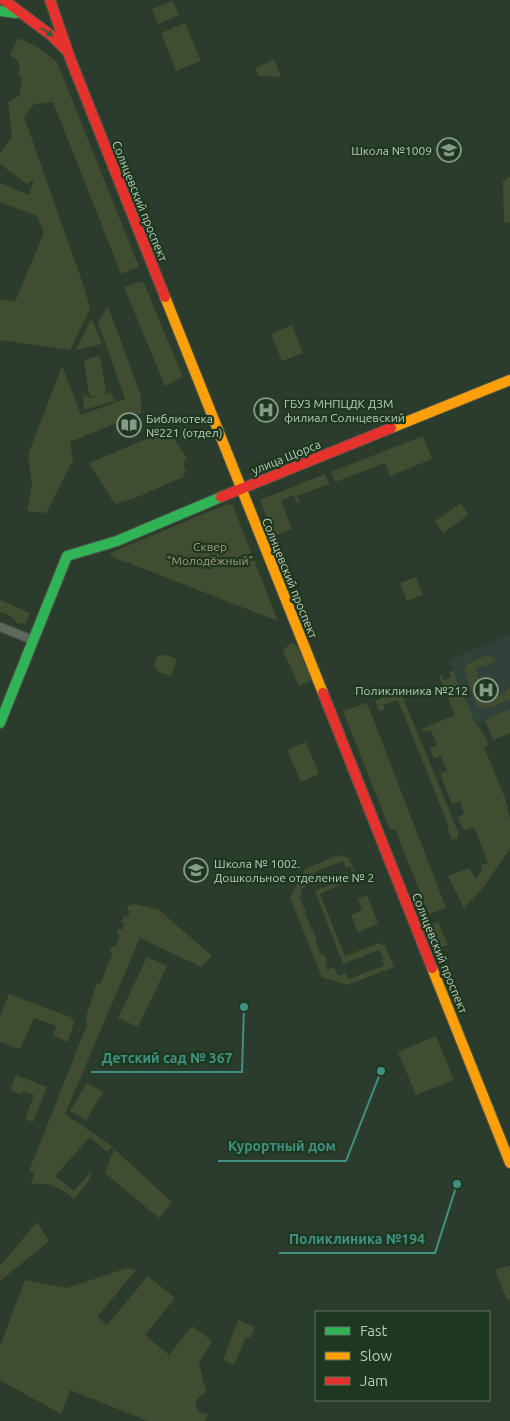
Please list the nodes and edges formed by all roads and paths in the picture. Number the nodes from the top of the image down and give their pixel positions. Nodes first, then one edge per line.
1 (4, 0) edge
2 (50, 0) edge
3 (0, 11) edge
4 (16, 13) junction
5 (70, 58) junction
6 (510, 380) edge
7 (240, 490) junction
8 (0, 627) edge
9 (33, 640) junction
10 (0, 723) edge
11 (510, 1163) edge

1 - 4 street
2 - 5 street, Солнцевский проспект
3 - 4 street
4 -> 5 street
5 - 7 street, Солнцевский проспект
6 - 7 street, улица Щорса
7 - 9 street, улица Щорса
7 - 11 street, Солнцевский проспект
8 - 9 street
9 - 10 street

